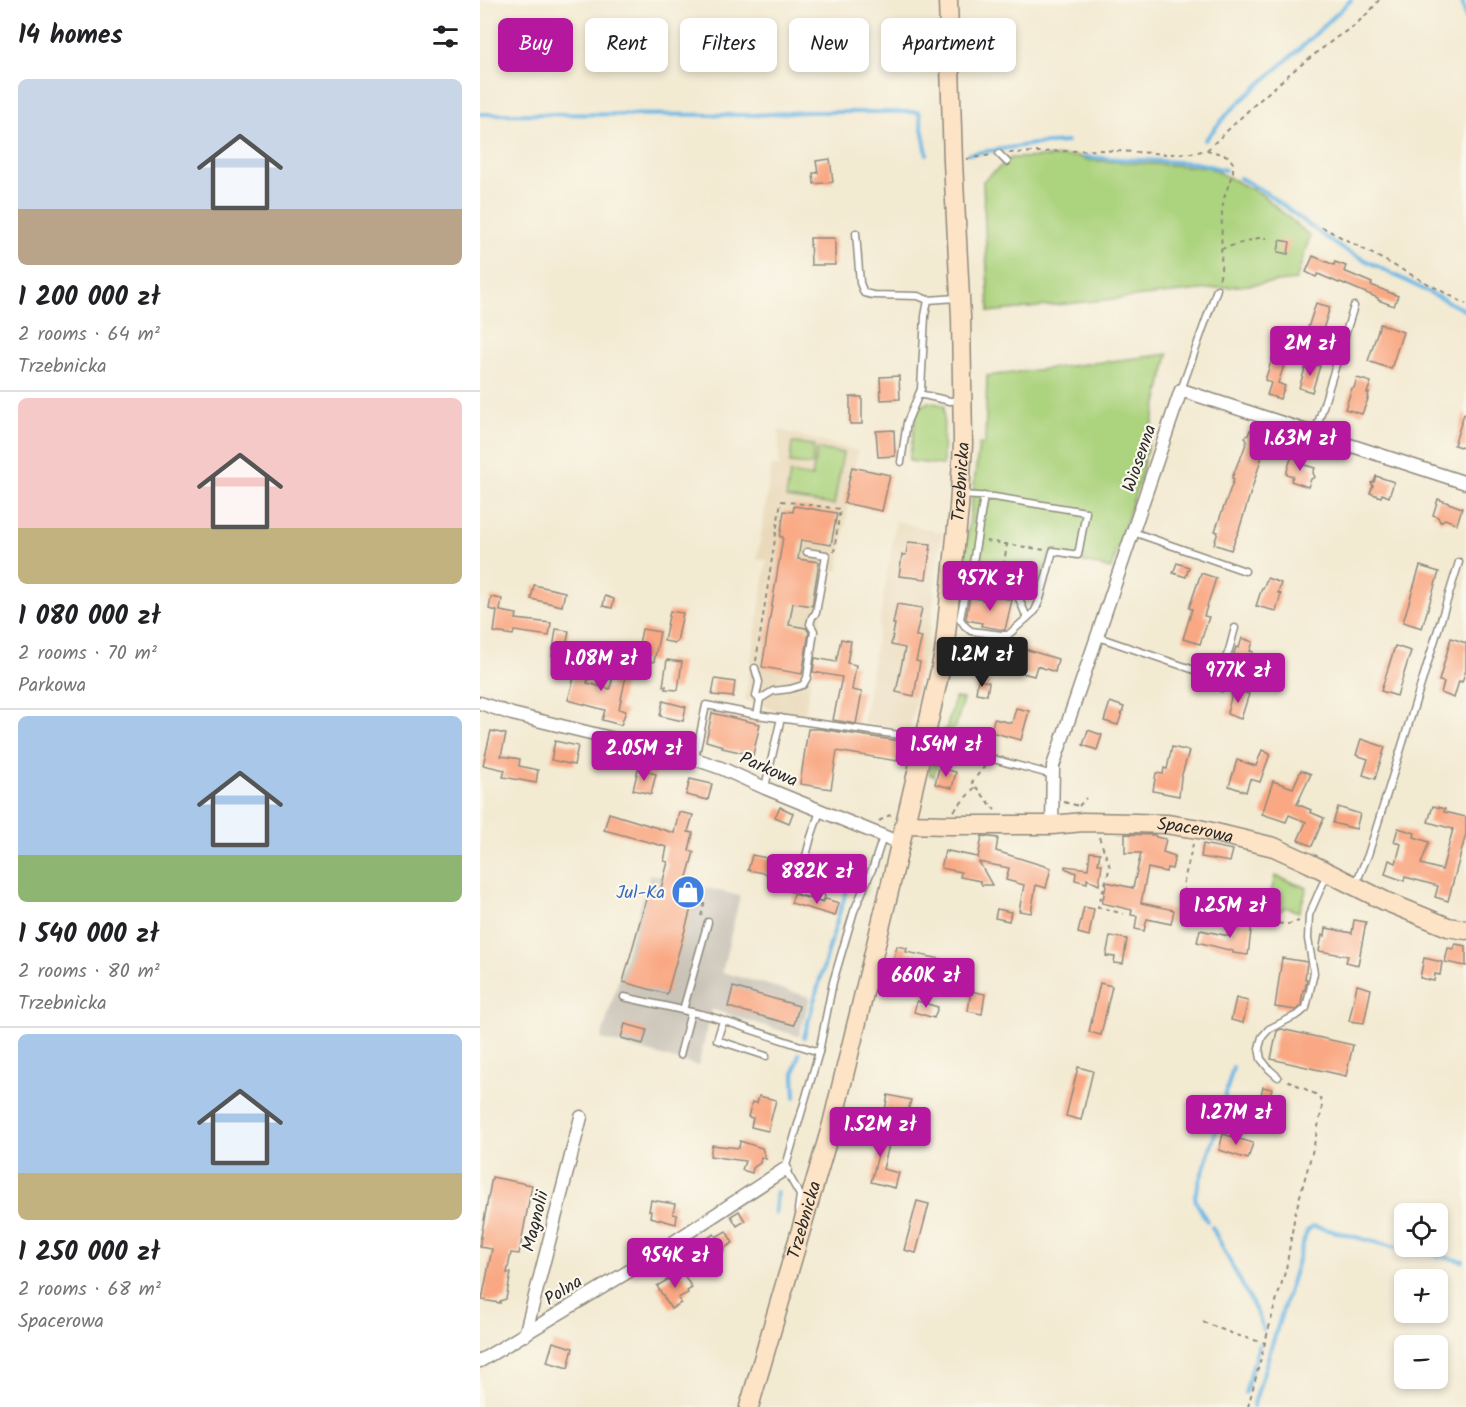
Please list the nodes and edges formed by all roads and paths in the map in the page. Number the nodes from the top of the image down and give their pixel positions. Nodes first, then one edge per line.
1 (948, 0) edge
2 (1379, 0) edge
3 (1207, 150) junction
4 (999, 154) junction
5 (953, 162) junction
6 (1007, 162) dead end
7 (1322, 227) dead end
8 (856, 232) dead end
9 (1267, 238) dead end
10 (1221, 249) junction
11 (1217, 289) joint
12 (960, 298) junction
13 (928, 300) junction
14 (1466, 304) edge
15 (1353, 306) dead end
16 (1181, 390) junction
17 (919, 394) junction
18 (963, 399) junction
19 (1315, 433) junction
20 (901, 462) dead end
21 (1466, 483) edge
22 (961, 495) junction
23 (984, 496) junction
24 (1132, 532) junction
25 (977, 540) junction
26 (1007, 544) junction
27 (1053, 551) junction
28 (807, 552) dead end
29 (826, 555) junction
30 (1459, 562) dead end
31 (1245, 571) dead end
32 (968, 584) junction
33 (999, 592) junction
34 (1027, 618) junction
35 (1235, 628) dead end
36 (1097, 636) junction
37 (755, 668) joint
38 (1206, 674) junction
39 (1222, 688) dead end
40 (760, 699) junction
41 (480, 703) edge
42 (757, 714) junction
43 (781, 718) junction
44 (914, 737) dead end
45 (956, 749) dead end
46 (695, 759) junction
47 (986, 765) dead end
48 (1053, 775) junction
49 (975, 787) junction
50 (765, 788) junction
51 (1086, 798) dead end
52 (1059, 800) dead end
53 (820, 811) junction
54 (1001, 817) dead end
55 (901, 818) junction
56 (948, 818) dead end
57 (1095, 822) junction
58 (1052, 825) junction
59 (1196, 828) junction
60 (880, 831) junction
61 (900, 843) junction
62 (1328, 872) junction
63 (1354, 886) junction
64 (695, 891) dead end
65 (821, 897) dead end
66 (1124, 914) dead end
67 (1309, 915) junction
68 (701, 916) dead end
69 (708, 922) dead end
70 (1466, 930) edge
71 (624, 997) dead end
72 (683, 1010) junction
73 (691, 1012) junction
74 (723, 1021) junction
75 (819, 1052) junction
76 (680, 1055) dead end
77 (766, 1056) dead end
78 (1278, 1077) joint
79 (581, 1117) dead end
80 (785, 1169) junction
81 (797, 1241) junction
82 (1203, 1322) dead end
83 (525, 1335) junction
84 (1265, 1343) junction
85 (480, 1361) edge
86 (749, 1407) edge
87 (1248, 1407) edge

1 - 5 main road, Trzebnicka
2 - 3 path
3 - 4 path
3 - 10 path
4 - 5 path
4 - 6 lane
5 - 12 main road, Trzebnicka
7 - 14 path
8 - 13 lane
9 - 10 path
10 - 11 path
11 - 16 lane
12 - 13 lane
12 - 18 main road, Trzebnicka
13 - 17 lane
15 - 19 lane
16 - 19 street
16 - 24 street, Wiosenna
17 - 18 lane
17 - 20 lane
18 - 22 main road, Trzebnicka
19 - 21 street
22 - 23 lane
22 - 55 main road, Trzebnicka
23 - 25 lane
23 - 27 lane
24 - 31 lane
24 - 36 street, Wiosenna
25 - 26 path
25 - 32 lane
26 - 27 path
26 - 33 path
27 - 34 lane
28 - 29 lane
29 - 37 path
29 - 40 lane
30 - 63 lane
32 - 33 lane
32 - 34 lane
33 - 34 lane
35 - 38 lane
36 - 38 lane
36 - 48 street, Wiosenna
37 - 40 lane
38 - 39 lane
40 - 42 lane
41 - 46 street, Parkowa
42 - 43 lane
42 - 46 lane
43 - 44 lane
43 - 50 lane
45 - 48 lane
46 - 50 street, Parkowa
47 - 49 path
48 - 58 street, Wiosenna
49 - 54 path
49 - 56 path
50 - 53 street, Parkowa
51 - 52 path
53 - 60 street, Parkowa
53 - 65 lane
55 - 58 main road, Spacerowa
55 - 60 path
55 - 61 main road, Trzebnicka
57 - 58 main road, Spacerowa
57 - 59 main road, Spacerowa
57 - 66 path
59 - 62 main road, Spacerowa
59 - 67 path
60 - 61 street, Parkowa
60 - 75 lane
61 - 81 main road, Trzebnicka
62 - 63 main road, Spacerowa
62 - 67 lane
63 - 70 main road, Spacerowa
64 - 68 path
67 - 78 lane
69 - 72 lane
71 - 72 lane
72 - 73 lane
73 - 74 lane
73 - 76 lane
74 - 75 lane
74 - 77 lane
75 - 80 lane
78 - 84 path
79 - 83 street, Magnolii
80 - 81 lane
80 - 83 street, Polna
81 - 86 main road, Trzebnicka
82 - 84 path
83 - 85 street, Polna
84 - 87 path

